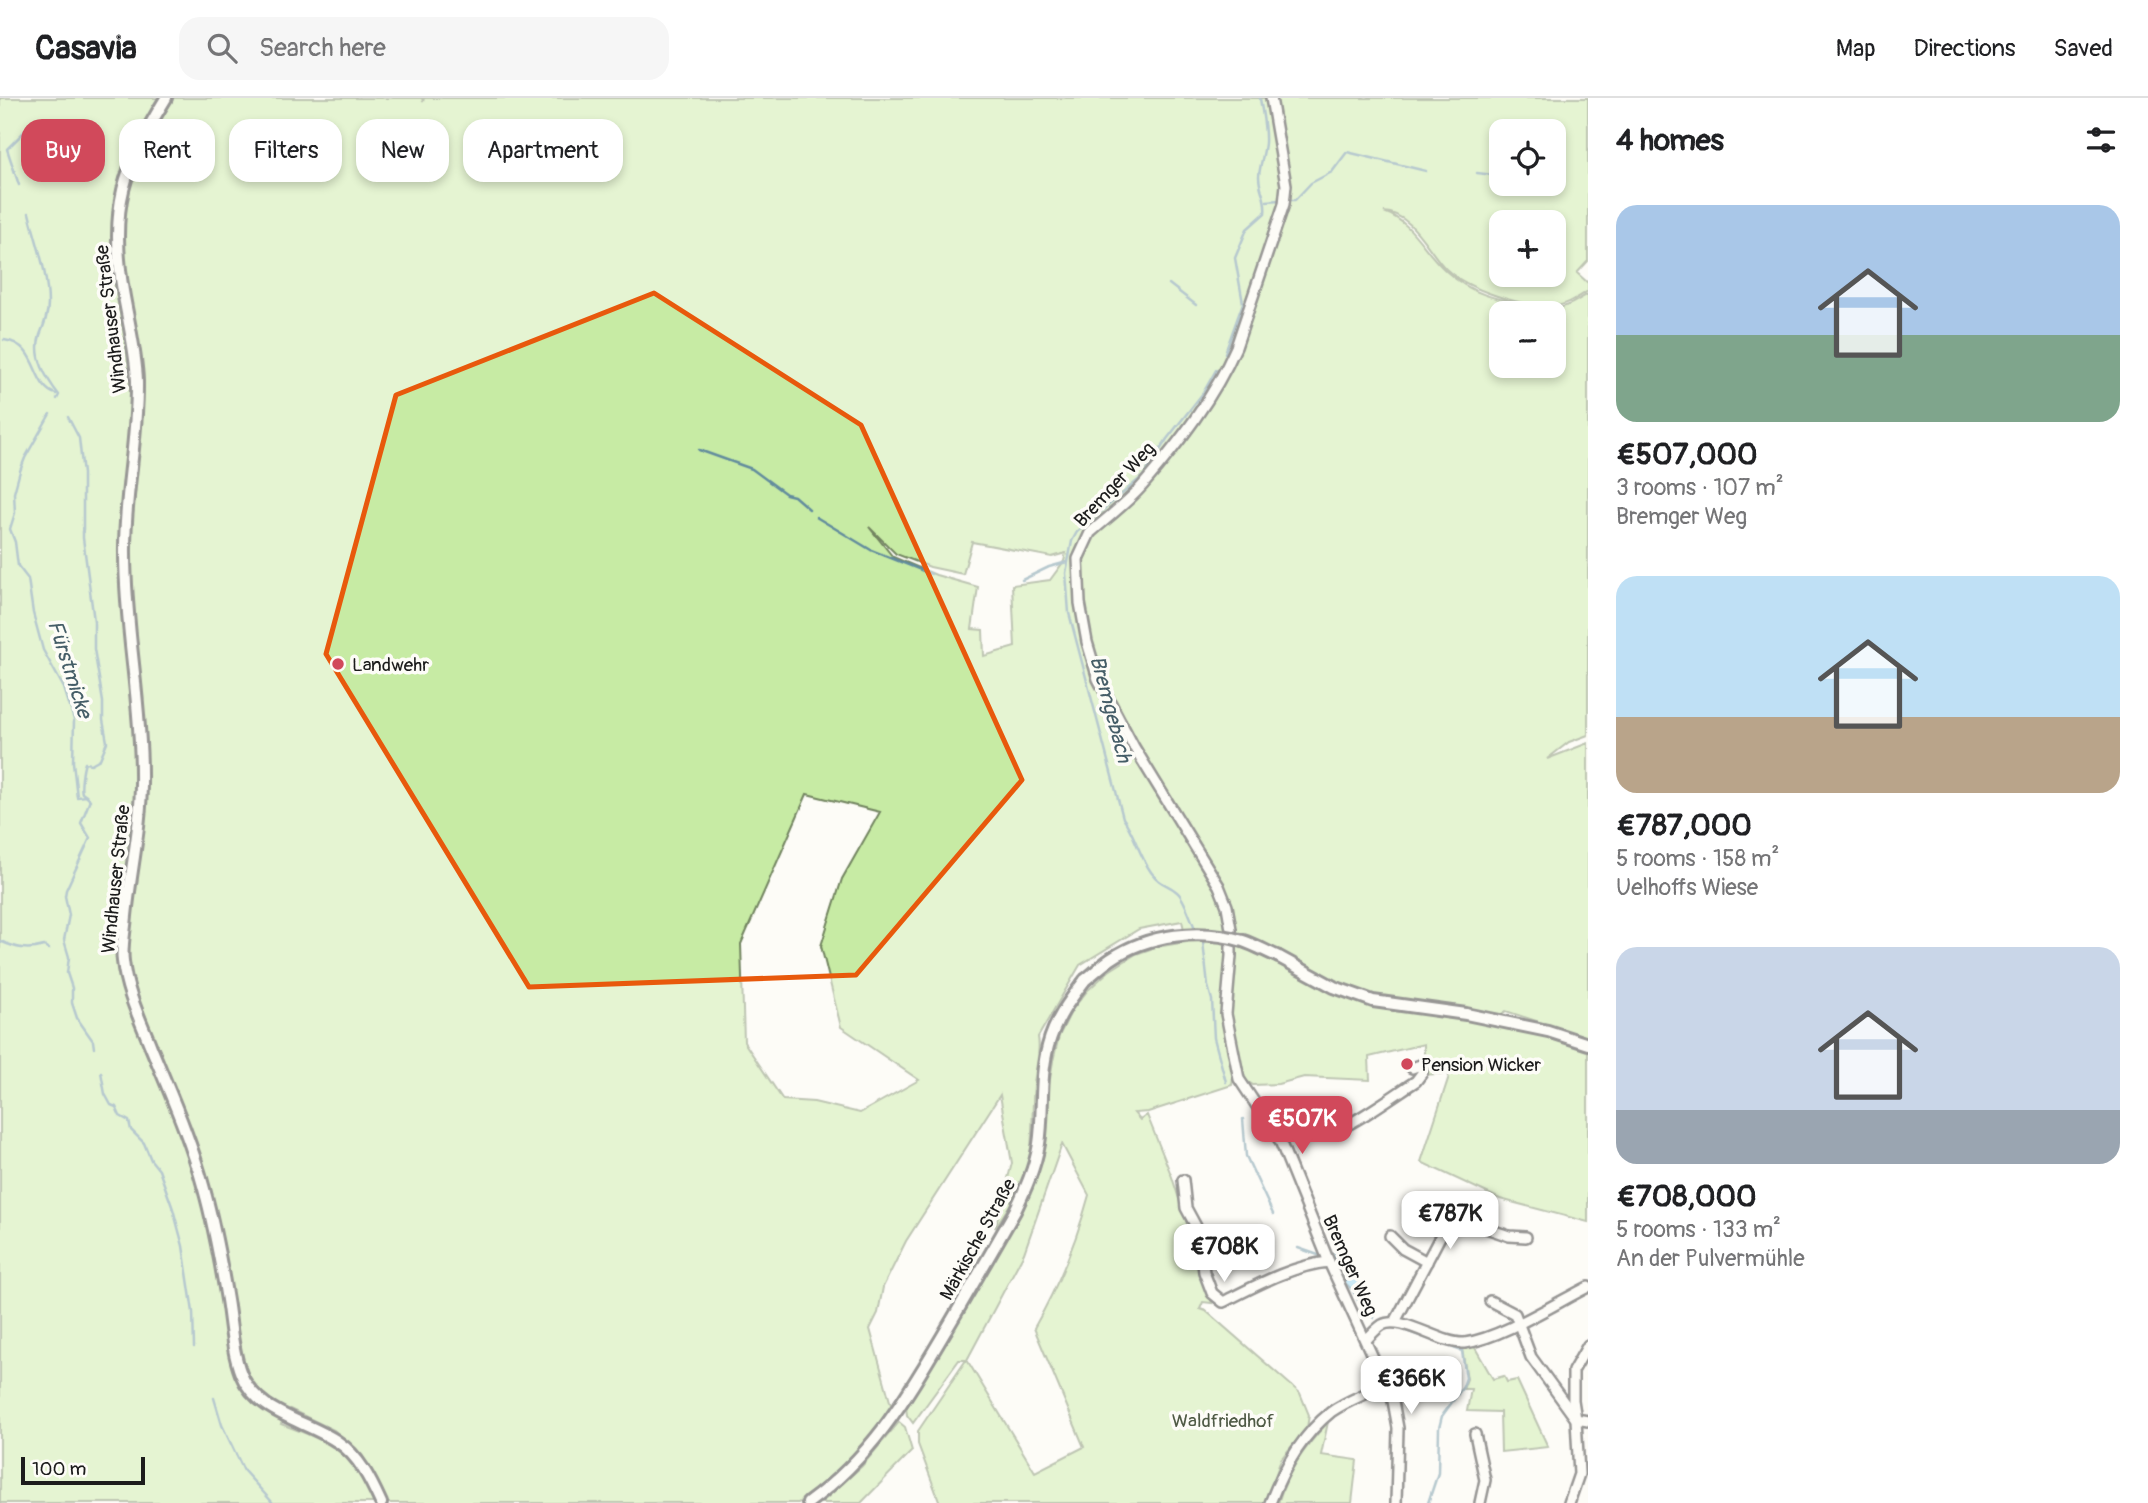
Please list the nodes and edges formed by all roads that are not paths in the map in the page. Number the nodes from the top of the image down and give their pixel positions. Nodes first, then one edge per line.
1 (166, 98) edge
2 (1270, 98) edge
3 (1588, 1044) edge
4 (1412, 1068) dead end
5 (1270, 1126) junction
6 (1183, 1181) dead end
7 (1433, 1204) dead end
8 (1451, 1216) junction
9 (1390, 1236) dead end
10 (1526, 1237) dead end
11 (1327, 1258) junction
12 (1427, 1262) junction
13 (1588, 1287) edge
14 (1490, 1301) dead end
15 (1395, 1322) junction
16 (1519, 1324) junction
17 (1366, 1340) junction
18 (1588, 1345) edge
19 (1385, 1384) junction
20 (1576, 1419) junction
21 (1588, 1421) edge
22 (1475, 1434) dead end
23 (381, 1503) edge
24 (808, 1503) edge
25 (1270, 1503) edge
26 (1396, 1503) edge
27 (1480, 1503) edge
28 (1569, 1503) edge

1 - 23 main road, Windhauser Straße
2 - 5 street, Bremger Weg
3 - 24 main road, Märkische Straße, bridge
4 - 5 street
5 - 11 street, Bremger Weg
6 - 11 street
7 - 8 street
8 - 10 street
8 - 12 street
9 - 12 street
11 - 17 street, Bremger Weg
12 - 15 street
13 - 16 street
14 - 16 street
15 - 16 street
15 - 17 street
16 - 20 street
17 - 19 street, Bremger Weg
18 - 20 street
19 - 25 street
19 - 26 street, Bremger Weg
20 - 21 street
20 - 28 street
22 - 27 street

